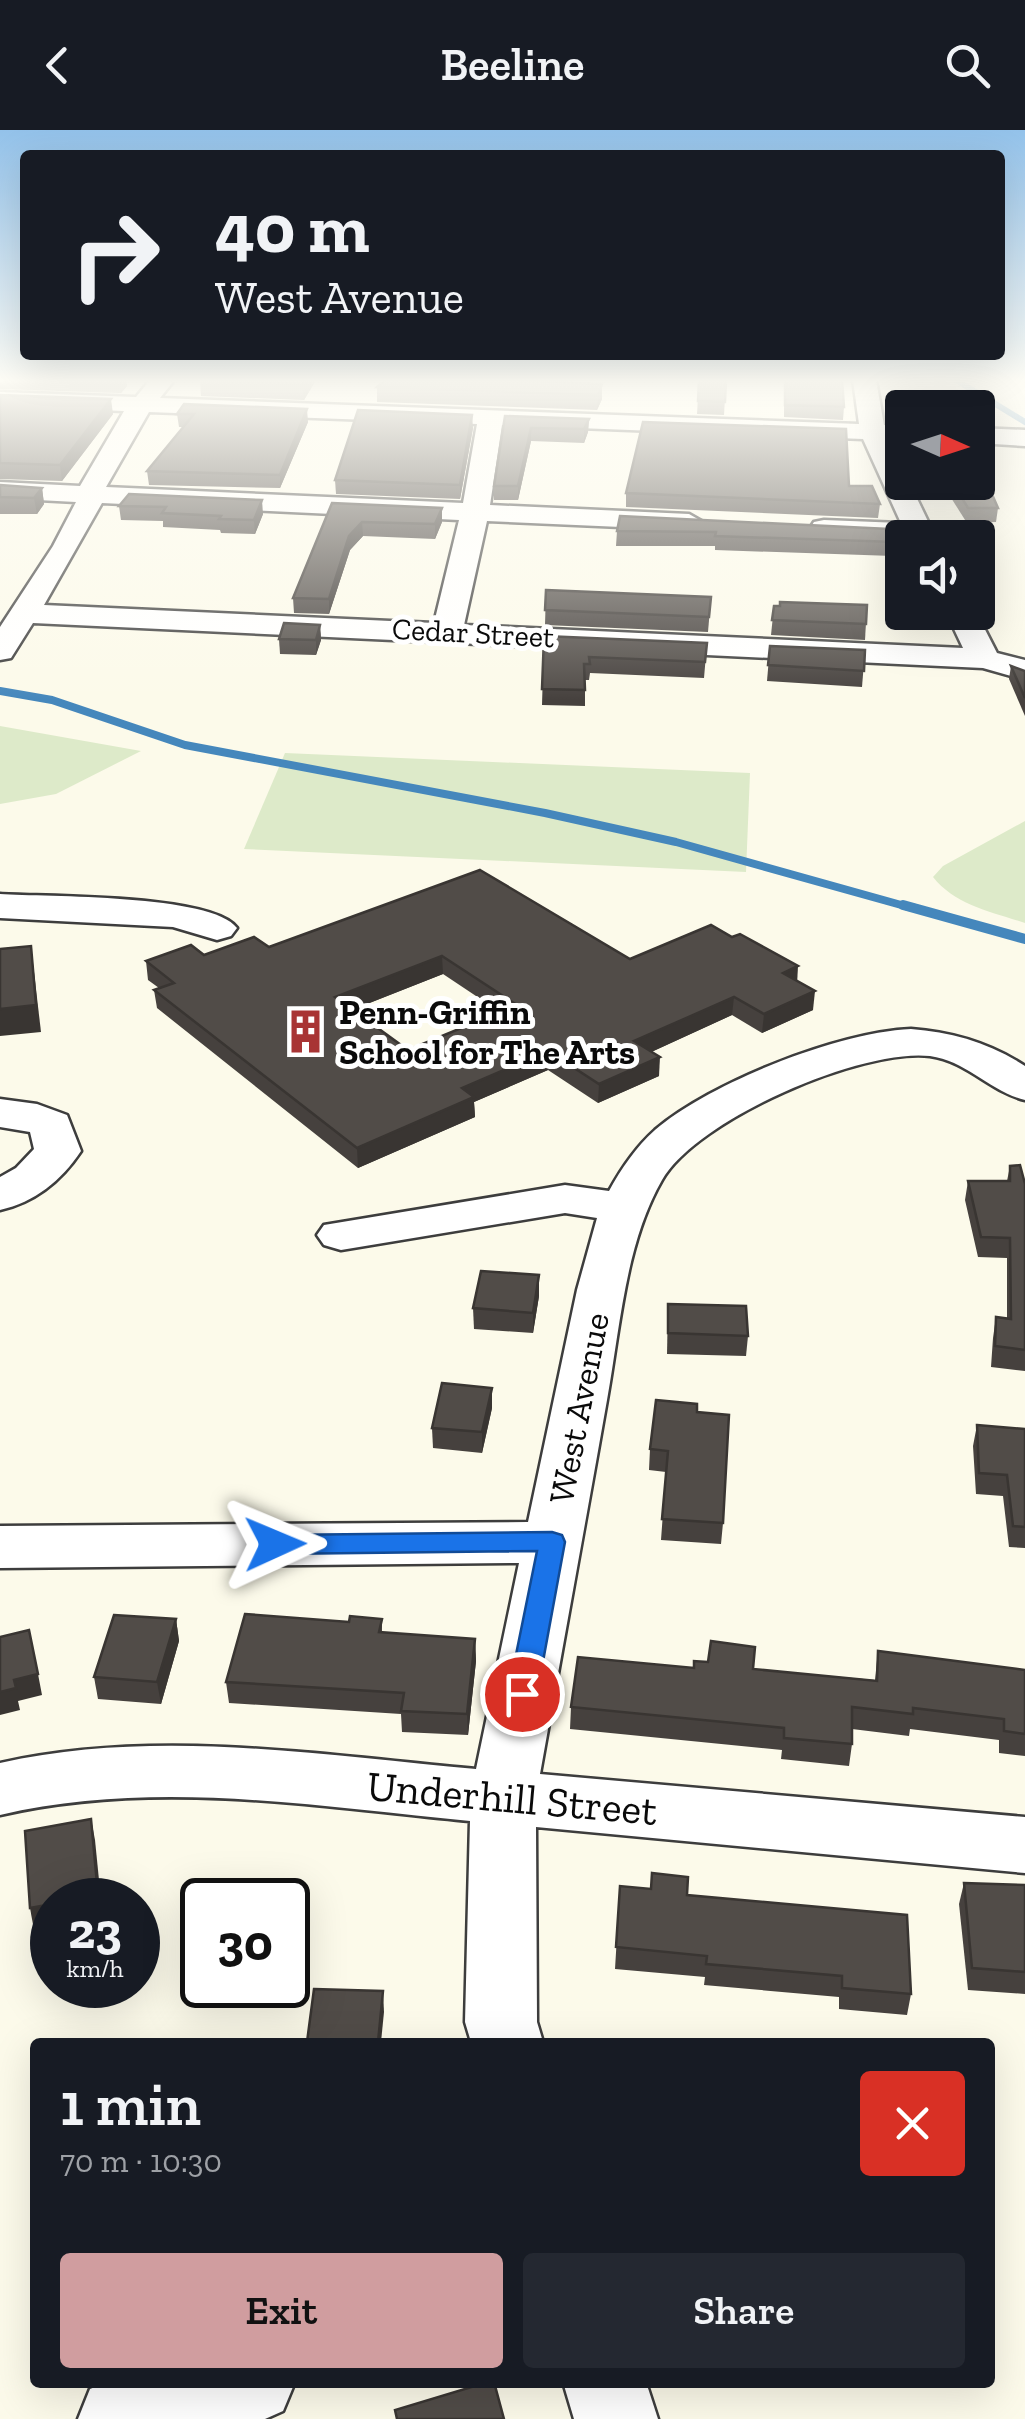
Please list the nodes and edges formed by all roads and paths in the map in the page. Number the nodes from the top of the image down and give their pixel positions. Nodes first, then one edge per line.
1 (92, 487) edge
2 (480, 487) edge
3 (898, 487) edge
4 (0, 490) edge
5 (89, 493) junction
6 (476, 512) junction
7 (914, 520) edge
8 (707, 523) edge
9 (804, 527) edge
10 (885, 533) edge
11 (969, 630) edge
12 (447, 632) junction
13 (8, 633) edge
14 (984, 659) junction
15 (1025, 670) edge
16 (0, 906) edge
17 (218, 928) dead end
18 (1025, 1087) edge
19 (0, 1113) edge
20 (0, 1196) edge
21 (624, 1208) junction
22 (341, 1235) dead end
23 (552, 1542) junction
24 (0, 1547) edge
25 (0, 1789) edge
26 (502, 1798) junction
27 (1025, 1844) edge
28 (506, 2038) edge
29 (232, 2388) edge
30 (606, 2388) edge
31 (120, 2419) edge
32 (616, 2419) edge

1 - 5 street
2 - 6 street
3 - 7 street
4 - 5 street
5 - 6 street
5 - 13 street
6 - 8 street
6 - 12 street
9 - 10 street
11 - 14 street
12 - 13 street, Cedar Street
12 - 14 street, Cedar Street
14 - 15 street, Cedar Street
16 - 17 street
18 - 21 street, West Avenue
19 - 20 street
21 - 22 street
21 - 23 street, West Avenue
23 - 24 street
23 - 26 street, West Avenue
25 - 26 street, Underhill Street
26 - 27 street, Underhill Street
26 - 28 street, West Avenue
29 - 31 street
30 - 32 street

